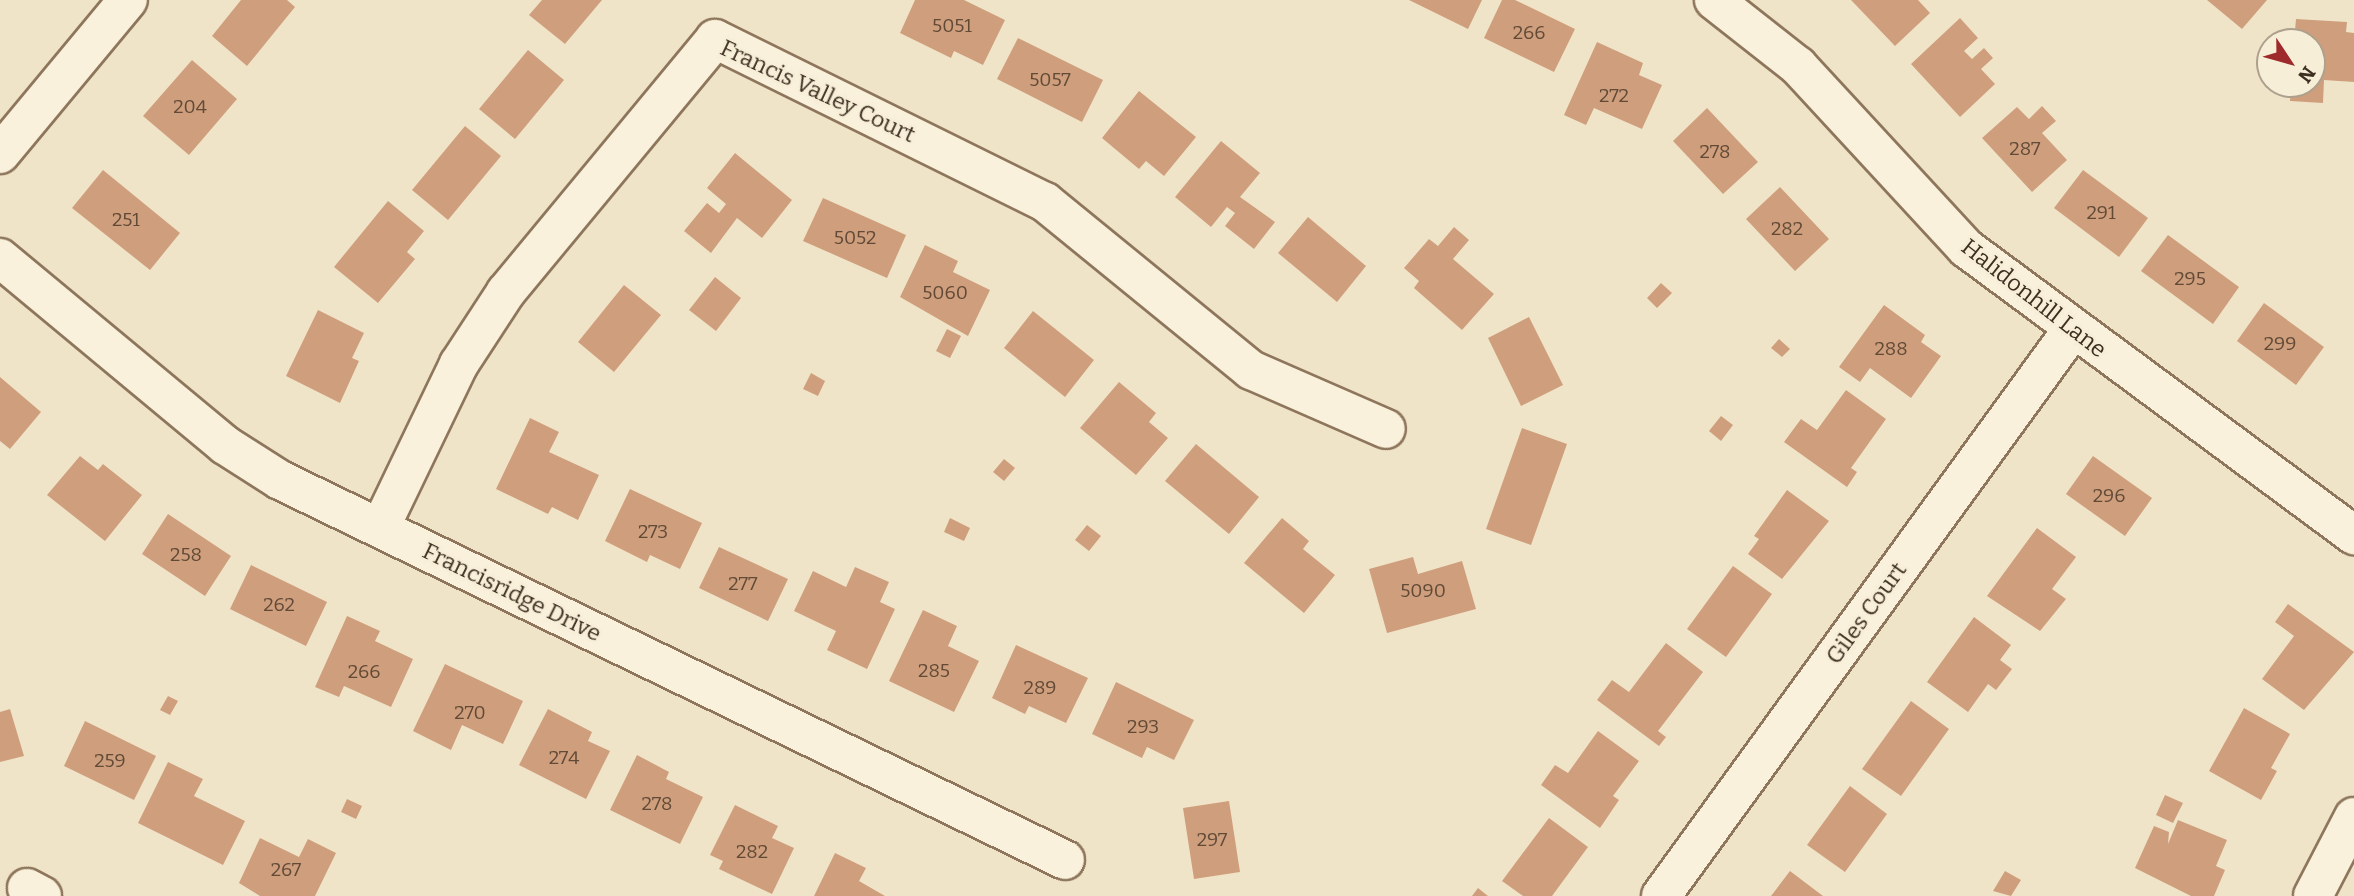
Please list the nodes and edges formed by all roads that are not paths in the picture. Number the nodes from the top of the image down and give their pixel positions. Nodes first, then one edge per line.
1 (128, 0) edge
2 (1714, 0) edge
3 (0, 154) edge
4 (0, 258) edge
5 (2072, 330) junction
6 (1386, 429) dead end
7 (380, 528) junction
8 (2354, 535) edge
9 (2354, 817) edge
10 (1065, 860) dead end
11 (1661, 896) edge
12 (2313, 896) edge

1 - 3 street
2 - 5 street, Halidonhill Lane
4 - 7 street, Francisridge Drive
5 - 8 street, Halidonhill Lane
5 - 11 street, Giles Court
6 - 7 street, Francis Valley Court
7 - 10 street, Francisridge Drive
9 - 12 street

